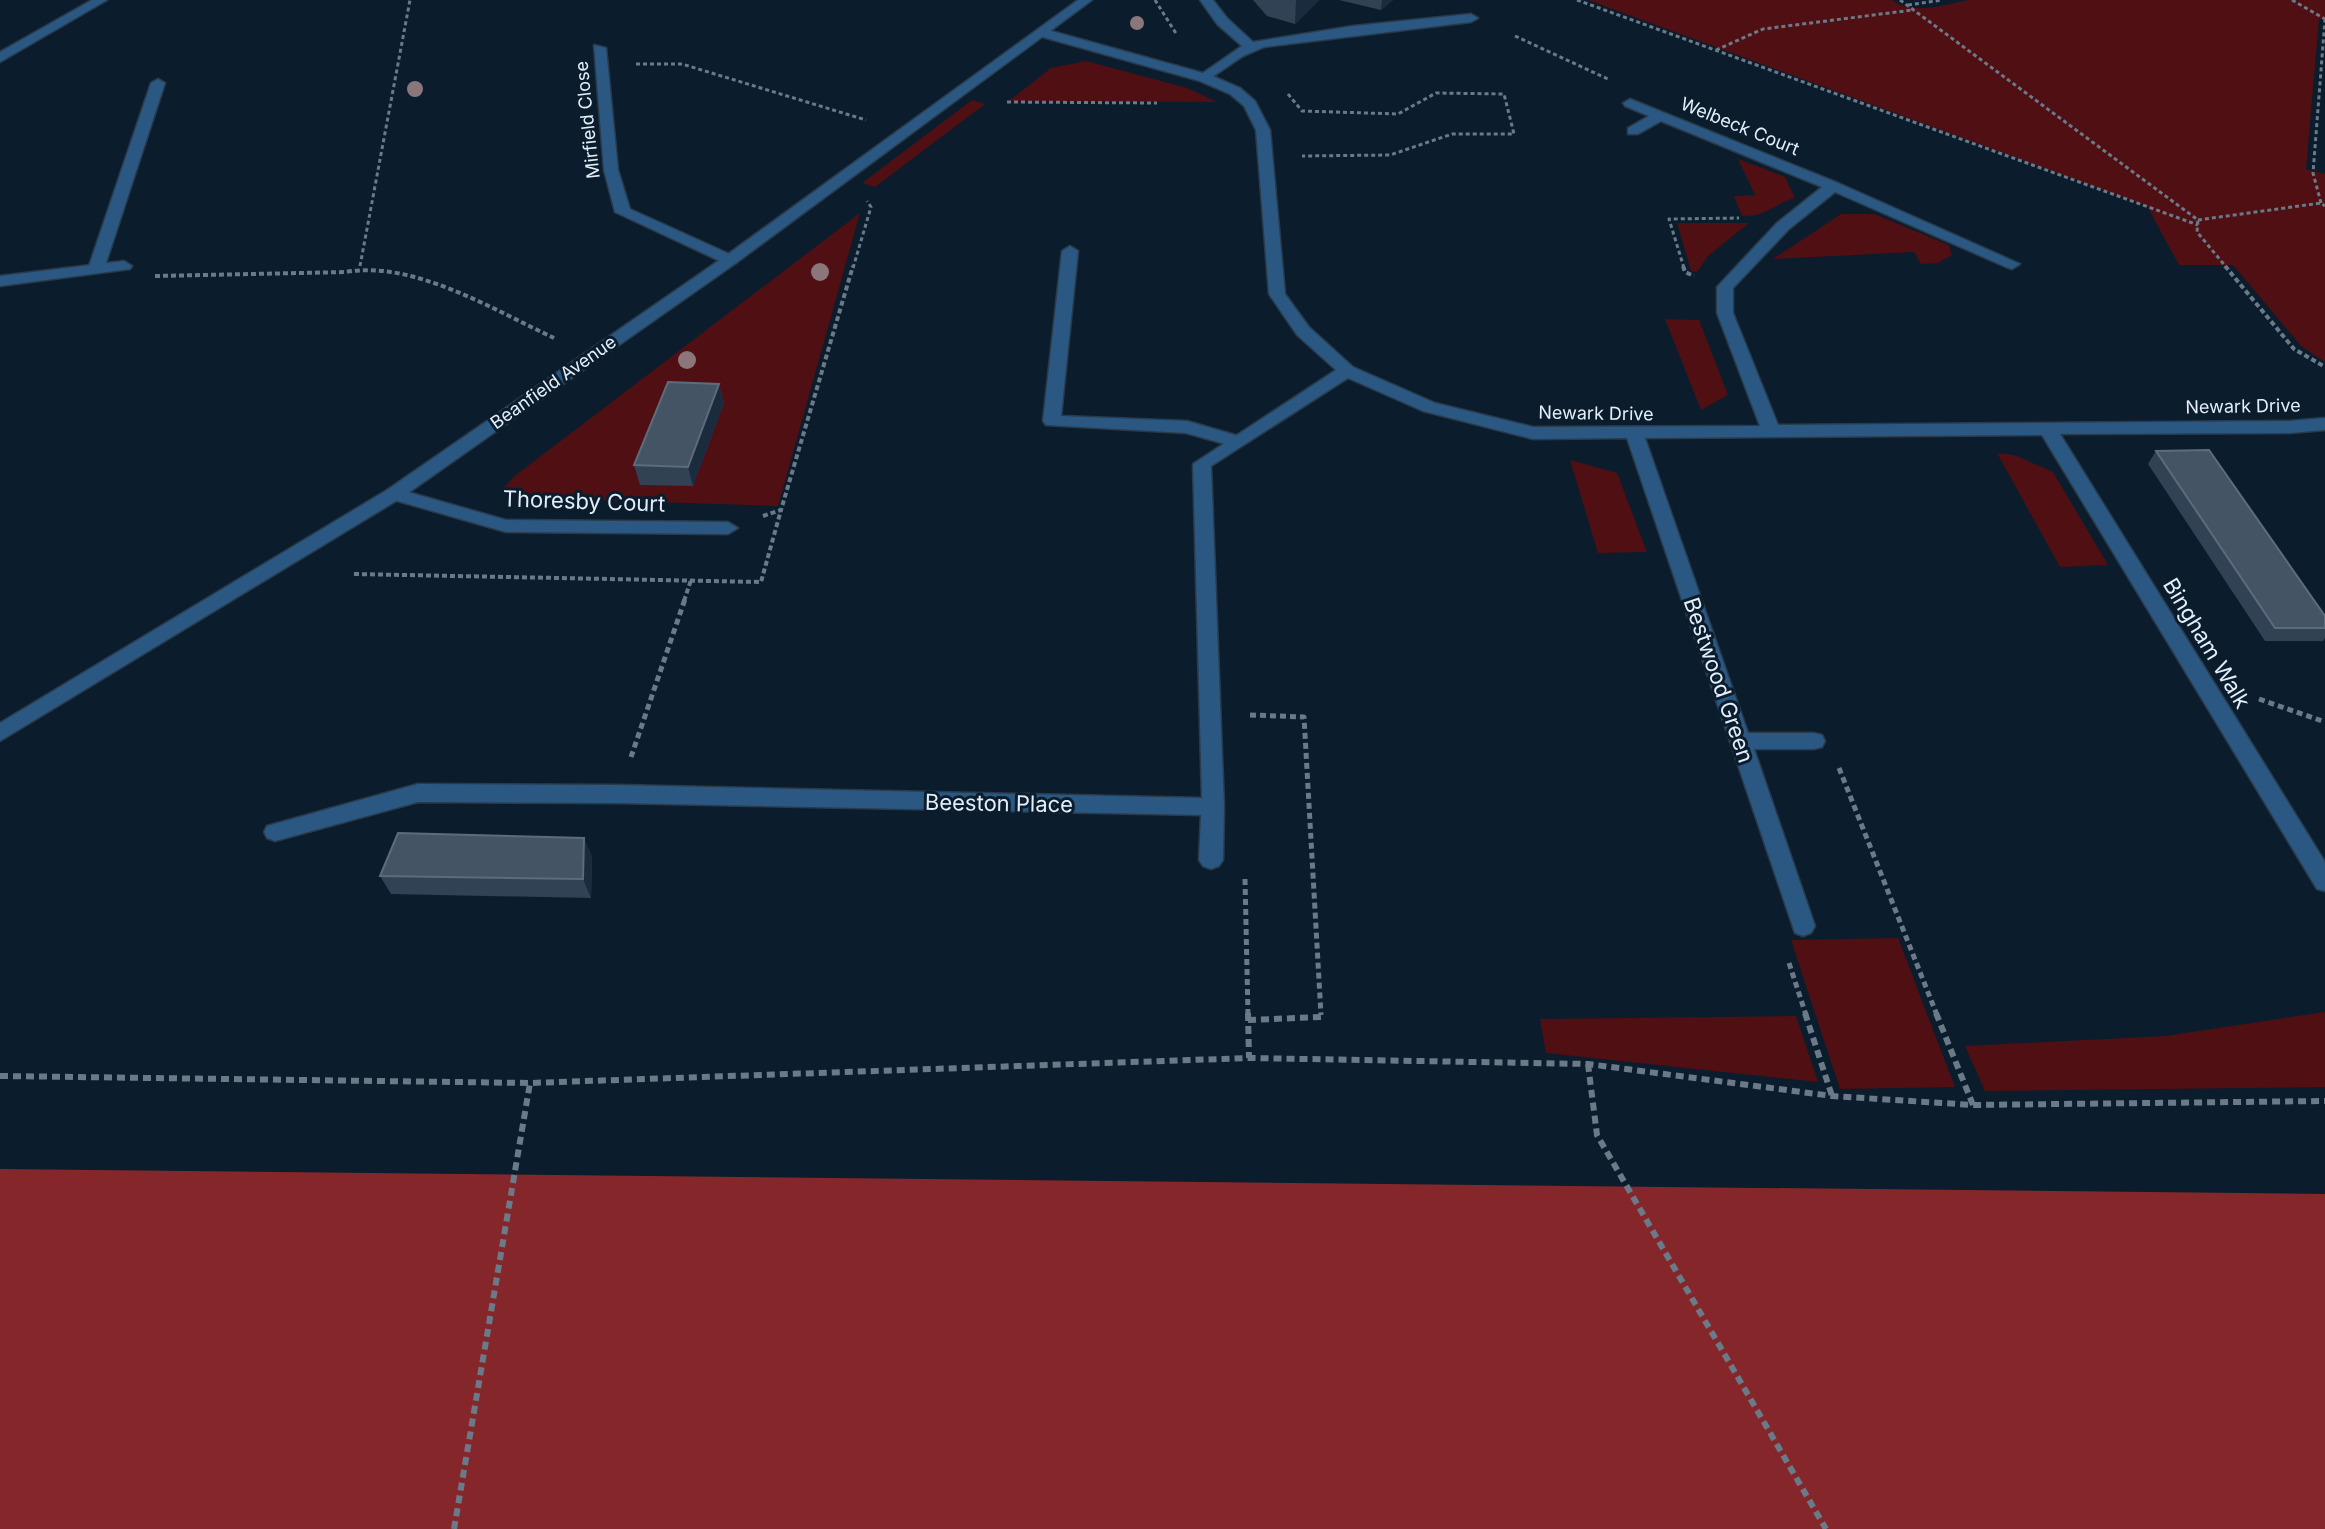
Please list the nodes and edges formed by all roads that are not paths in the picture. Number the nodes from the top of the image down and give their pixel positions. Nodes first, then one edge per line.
1 (101, 0) edge
2 (1086, 0) edge
3 (1206, 0) edge
4 (1471, 18) dead end
5 (1044, 33) junction
6 (1250, 46) junction
7 (599, 48) dead end
8 (0, 58) edge
9 (1205, 78) junction
10 (158, 83) dead end
11 (1630, 103) road end
12 (1661, 115) junction
13 (1633, 131) dead end
14 (1833, 186) junction
15 (1070, 251) dead end
16 (730, 260) junction
17 (2012, 264) dead end
18 (124, 266) dead end
19 (100, 268) junction
20 (0, 281) edge
21 (1347, 371) junction
22 (2325, 424) edge
23 (2048, 429) junction
24 (1772, 433) junction
25 (1635, 434) junction
26 (1236, 441) junction
27 (394, 494) junction
28 (728, 528) road end
29 (0, 733) edge
30 (1740, 741) junction
31 (1814, 741) dead end
32 (1213, 807) junction
33 (275, 832) dead end
34 (1211, 860) road end
35 (2325, 882) edge
36 (1803, 926) road end

1 - 8 street
2 - 5 street, Beanfield Avenue
3 - 6 street
4 - 6 street
5 - 9 street, Newark Drive
5 - 16 street, Beanfield Avenue
6 - 9 street
7 - 16 street, Mirfield Close
9 - 21 street, Newark Drive
10 - 19 street
11 - 12 street, Welbeck Court
12 - 13 street
12 - 14 street, Welbeck Court
14 - 17 street, Welbeck Court
14 - 24 street
15 - 26 street
16 - 27 street, Beanfield Avenue
18 - 19 street
19 - 20 street
21 - 25 street, Newark Drive
21 - 26 street
22 - 23 street, Newark Drive
23 - 24 street, Newark Drive
23 - 35 street, Bingham Walk
24 - 25 street, Newark Drive
25 - 30 street, Bestwood Green
26 - 32 street
27 - 28 street, Thoresby Court
27 - 29 street, Beanfield Avenue
30 - 31 street
30 - 36 street, Bestwood Green
32 - 33 street, Beeston Place
32 - 34 street

